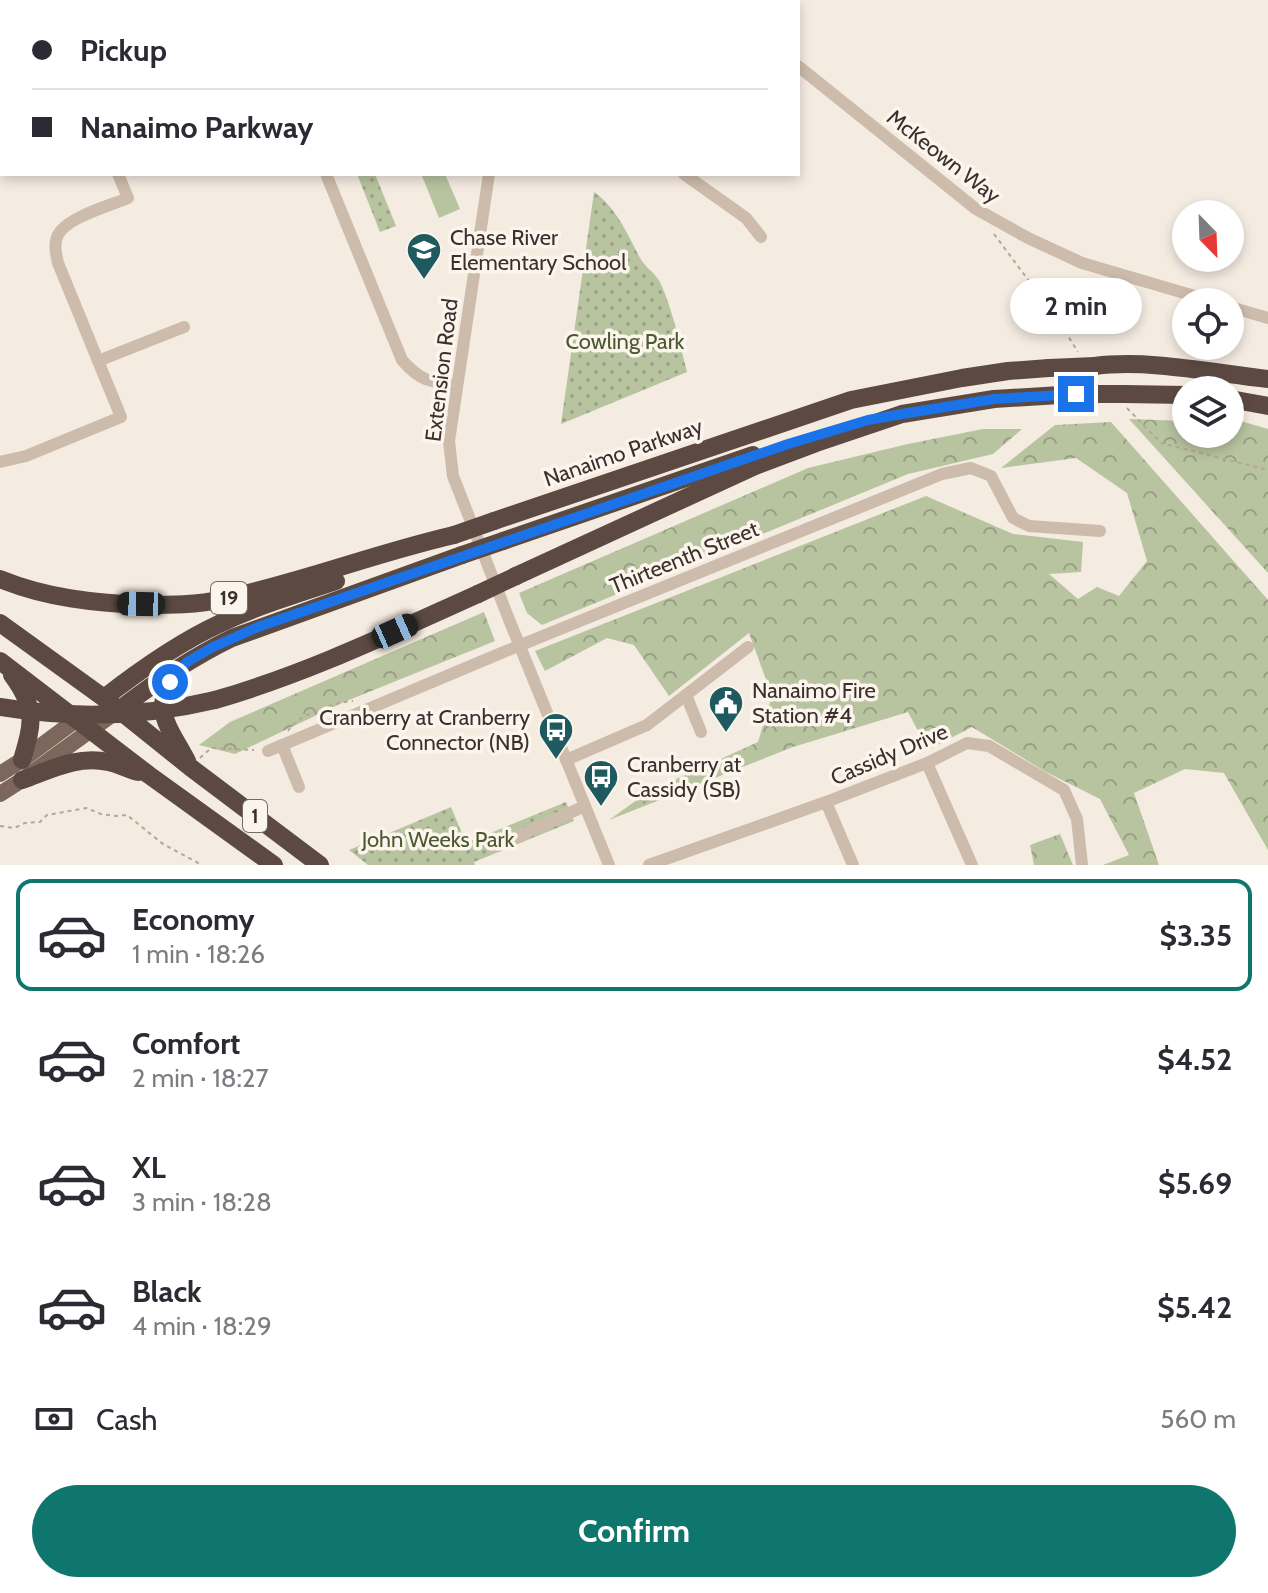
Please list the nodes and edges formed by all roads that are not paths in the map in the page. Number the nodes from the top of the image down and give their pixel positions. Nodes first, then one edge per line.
1 (800, 68) edge
2 (119, 176) edge
3 (327, 176) edge
4 (489, 176) edge
5 (687, 176) edge
6 (761, 237) dead end
7 (1172, 289) edge
8 (1244, 311) edge
9 (1268, 318) edge
10 (184, 327) dead end
11 (98, 361) junction
12 (1268, 379) edge
13 (457, 385) junction
14 (1172, 395) edge
15 (1244, 402) edge
16 (1268, 406) edge
17 (902, 414) junction
18 (0, 462) edge
19 (1100, 531) dead end
20 (454, 535) junction
21 (0, 579) edge
22 (0, 623) edge
23 (519, 646) junction
24 (748, 647) dead end
25 (1, 662) edge
26 (187, 662) junction
27 (686, 695) junction
28 (111, 704) junction
29 (0, 707) edge
30 (84, 725) junction
31 (701, 732) dead end
32 (282, 745) junction
33 (268, 751) road end
34 (22, 760) junction
35 (566, 760) junction
36 (927, 763) junction
37 (190, 767) junction
38 (0, 774) edge
39 (149, 775) junction
40 (22, 780) junction
41 (299, 787) dead end
42 (0, 794) edge
43 (826, 802) junction
44 (585, 806) junction
45 (493, 847) dead end
46 (274, 865) edge
47 (320, 865) edge
48 (609, 865) edge
49 (649, 865) edge
50 (853, 865) edge
51 (972, 865) edge
52 (1082, 865) edge

1 - 7 street, McKeown Way
2 - 11 street
3 - 13 street
4 - 13 street, Extension Road
5 - 6 street
8 - 9 street
10 - 11 street
11 - 18 street
12 - 20 highway, Nanaimo Parkway / 19, bridge
13 - 23 street, Extension Road
14 - 17 highway, bridge
15 - 16 highway
17 - 26 highway, bridge
17 - 29 highway, bridge
19 - 23 street, Thirteenth Street
20 - 21 highway, Nanaimo Parkway / 19
20 - 28 highway
22 - 28 highway, 1
23 - 32 street, Thirteenth Street
23 - 35 street, Extension Road
24 - 27 street
25 - 30 highway, 1
25 - 34 highway
26 - 28 highway
26 - 37 highway
27 - 31 street
27 - 35 street
28 - 30 main road
28 - 37 highway, 1
30 - 34 main road
30 - 39 highway, 1
30 - 40 main road
32 - 33 street, Thirteenth Street
32 - 41 street
34 - 38 main road
35 - 44 street, Extension Road
36 - 43 street, Cassidy Drive
36 - 51 street
36 - 52 street, Cassidy Drive
37 - 47 highway, 1
39 - 40 highway
39 - 46 highway, 1
40 - 42 main road
43 - 49 street, Cassidy Drive
43 - 50 street
44 - 45 street
44 - 48 street, Extension Road

